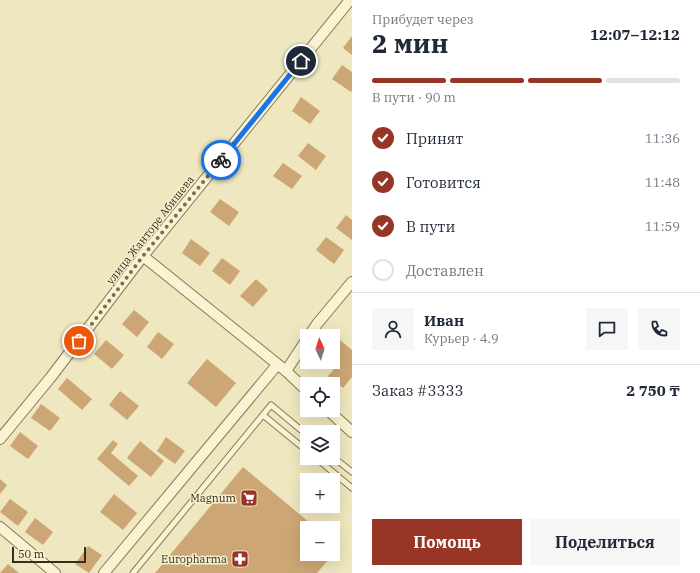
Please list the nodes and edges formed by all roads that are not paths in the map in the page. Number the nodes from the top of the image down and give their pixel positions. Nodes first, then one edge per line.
1 (350, 0) edge
2 (143, 256) junction
3 (352, 282) edge
4 (314, 329) edge
5 (300, 347) edge
6 (281, 368) junction
7 (300, 385) edge
8 (263, 415) junction
9 (336, 417) edge
10 (300, 429) edge
11 (352, 432) edge
12 (0, 439) edge
13 (300, 445) edge
14 (340, 463) edge
15 (324, 465) edge
16 (352, 472) edge
17 (352, 488) edge
18 (0, 527) edge
19 (55, 573) edge
20 (104, 573) edge
21 (134, 573) edge

1 - 2 street, улица Жанторе Абишева
2 - 6 street
2 - 12 street, улица Жанторе Абишева
3 - 4 street
5 - 6 street
6 - 7 street
6 - 20 street
8 - 10 lane
8 - 13 lane
8 - 21 lane
9 - 11 street
14 - 16 lane
15 - 17 lane
18 - 19 street

